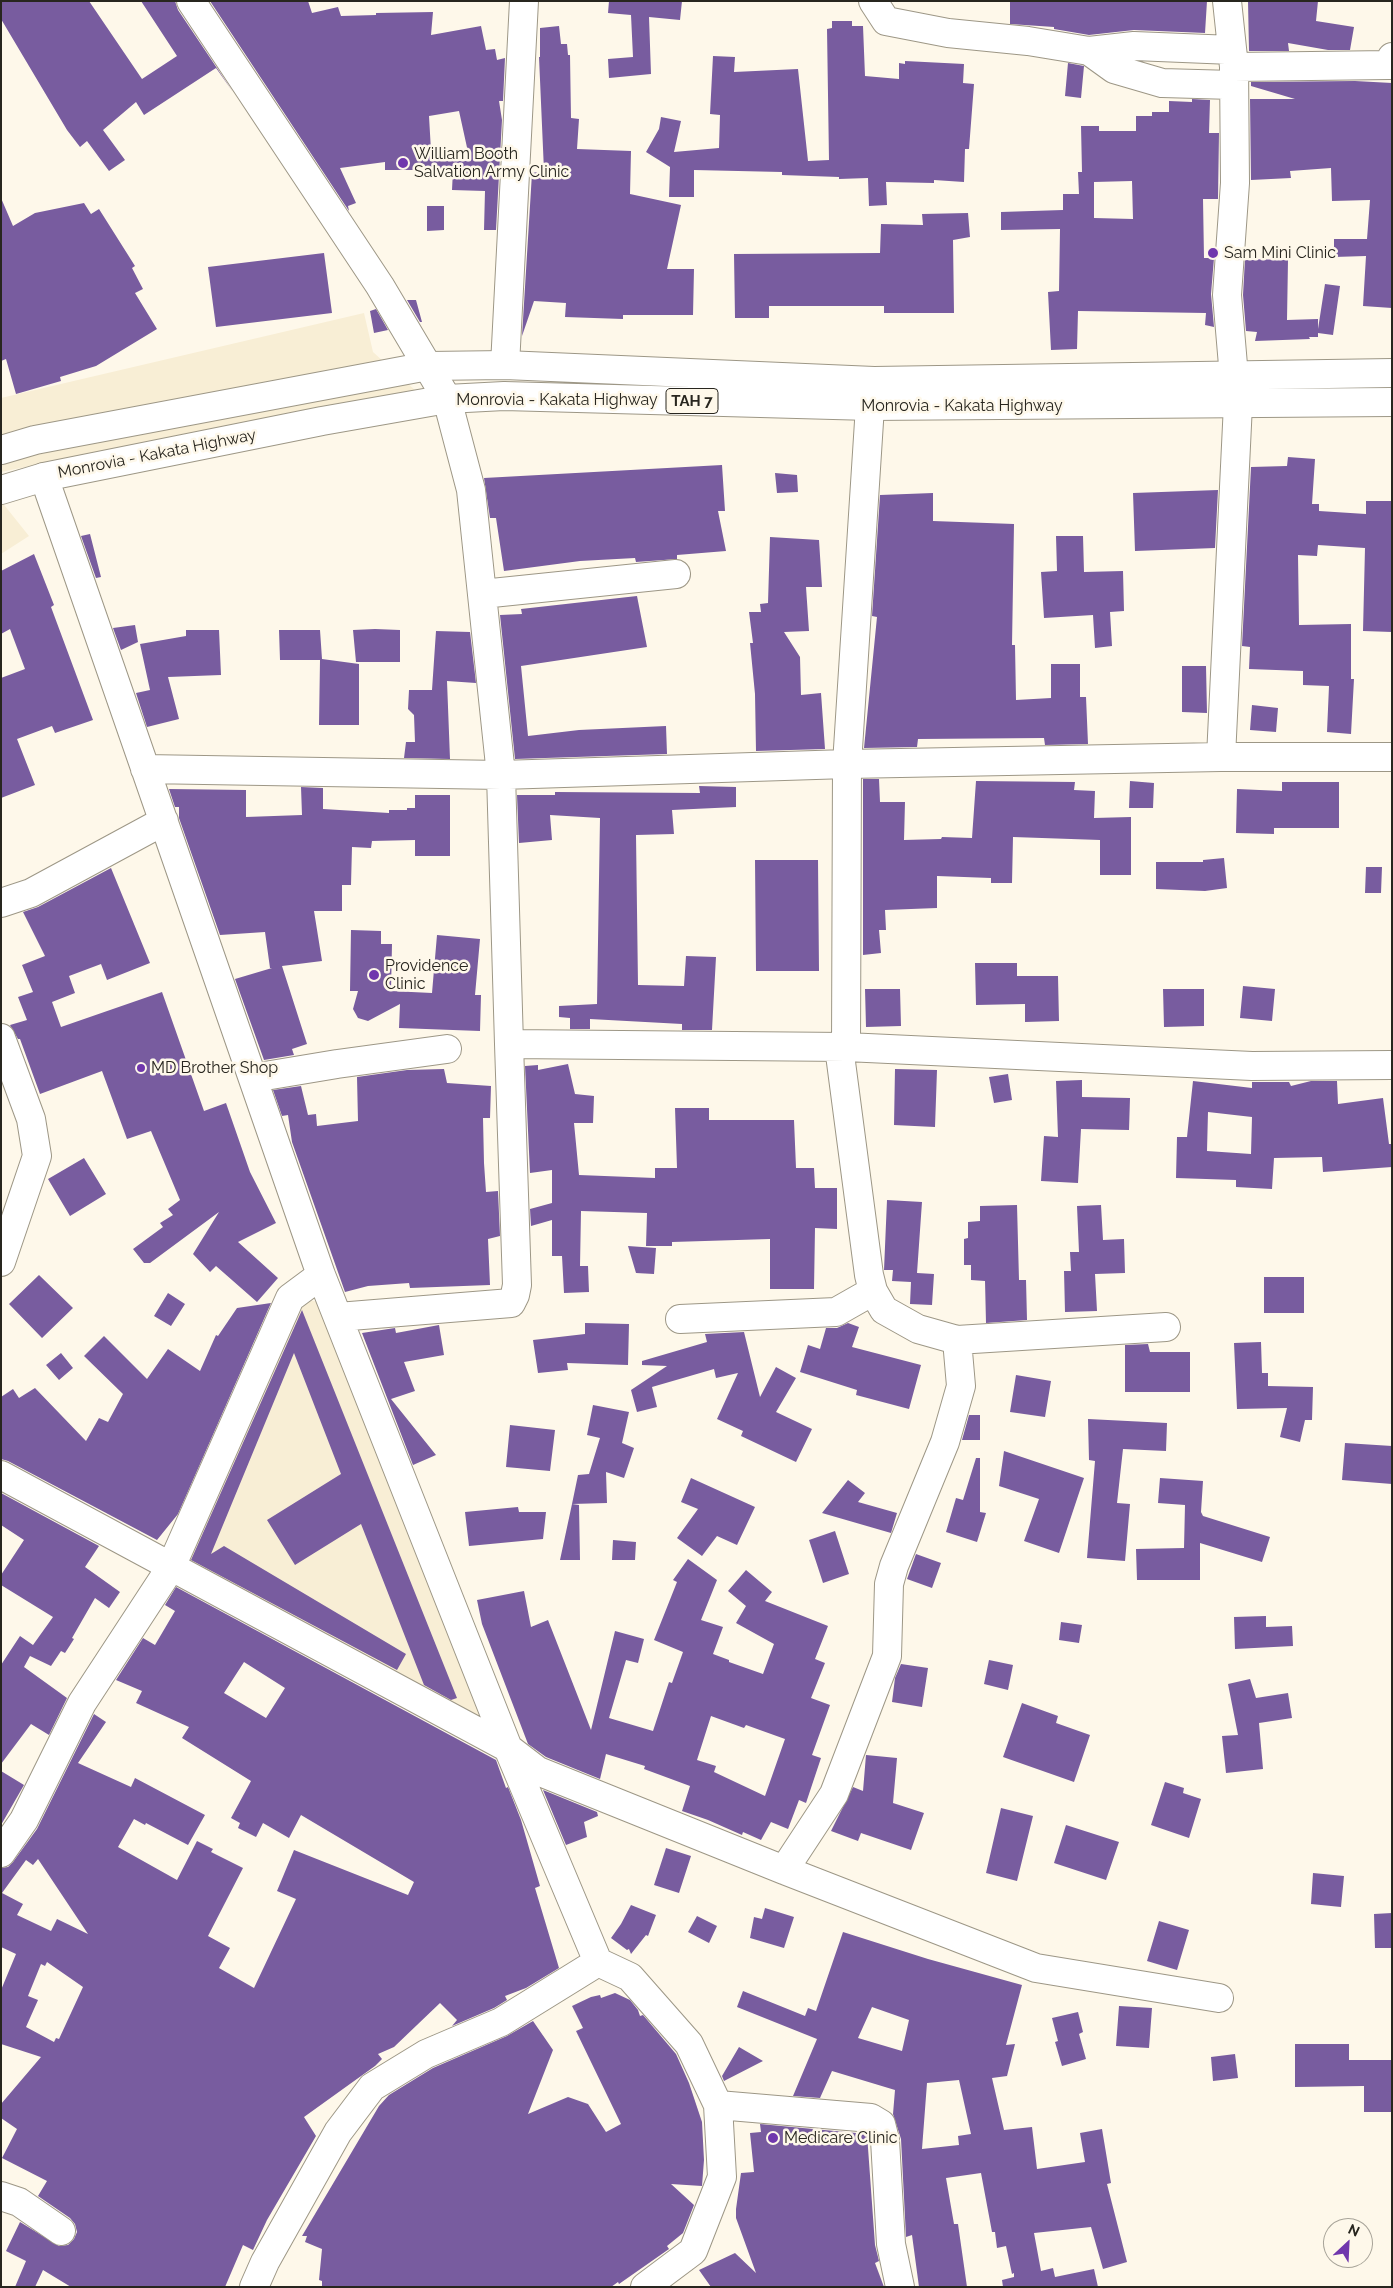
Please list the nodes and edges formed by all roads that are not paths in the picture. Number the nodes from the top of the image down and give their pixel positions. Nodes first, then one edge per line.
1 (192, 1) edge
2 (524, 1) edge
3 (873, 1) edge
4 (1227, 1) edge
5 (1089, 51) junction
6 (1392, 57) edge
7 (1233, 67) junction
8 (505, 365) junction
9 (428, 366) junction
10 (1392, 373) edge
11 (1234, 377) junction
12 (447, 399) junction
13 (1392, 402) edge
14 (1238, 404) junction
15 (870, 406) junction
16 (1, 450) edge
17 (44, 477) junction
18 (1, 490) edge
19 (676, 574) dead end
20 (482, 594) junction
21 (1221, 757) junction
22 (1392, 757) edge
23 (847, 764) junction
24 (145, 769) junction
25 (502, 775) junction
26 (164, 821) junction
27 (1, 903) edge
28 (1, 1038) edge
29 (509, 1044) junction
30 (843, 1047) junction
31 (447, 1049) dead end
32 (1392, 1065) edge
33 (253, 1078) junction
34 (1, 1262) edge
35 (321, 1275) junction
36 (873, 1291) junction
37 (338, 1317) junction
38 (680, 1319) dead end
39 (1166, 1327) dead end
40 (957, 1340) junction
41 (1, 1475) edge
42 (171, 1567) junction
43 (508, 1748) junction
44 (1, 1853) edge
45 (784, 1870) junction
46 (598, 1962) junction
47 (1219, 1998) dead end
48 (718, 2105) junction
49 (1, 2196) edge
50 (61, 2231) dead end
51 (254, 2287) edge
52 (645, 2287) edge
53 (900, 2287) edge

1 - 9 main road
2 - 8 main road
3 - 5 main road
4 - 7 main road
5 - 7 main road
5 - 7 main road
6 - 7 main road
7 - 11 main road
8 - 9 main road, Monrovia - Kakata Highway / TAH 7
8 - 11 main road, Monrovia - Kakata Highway / TAH 7
9 - 12 main road
9 - 16 main road, Monrovia - Kakata Highway / TAH 7
10 - 11 main road, Monrovia - Kakata Highway / TAH 7
12 - 15 main road, Monrovia - Kakata Highway / TAH 7
12 - 17 main road, Monrovia - Kakata Highway / TAH 7
12 - 20 main road
13 - 14 main road, Monrovia - Kakata Highway / TAH 7
14 - 15 main road, Monrovia - Kakata Highway / TAH 7
14 - 21 main road
15 - 23 main road
17 - 18 main road, Monrovia - Kakata Highway / TAH 7
17 - 24 main road
19 - 20 main road
20 - 25 main road
21 - 22 main road
21 - 23 main road
23 - 25 main road
23 - 30 main road
24 - 25 main road
24 - 26 main road
25 - 29 main road
26 - 27 main road
26 - 33 main road
28 - 34 main road
29 - 30 main road
29 - 37 main road
30 - 32 main road
30 - 36 main road
31 - 33 main road
33 - 35 main road
35 - 37 main road
35 - 42 main road
36 - 38 main road
36 - 40 main road
37 - 43 main road
39 - 40 main road
40 - 45 main road
41 - 42 main road
42 - 43 main road
42 - 44 main road
43 - 45 main road
43 - 46 main road
45 - 47 main road
46 - 48 main road
46 - 51 main road
48 - 52 main road
48 - 53 main road
49 - 50 main road

